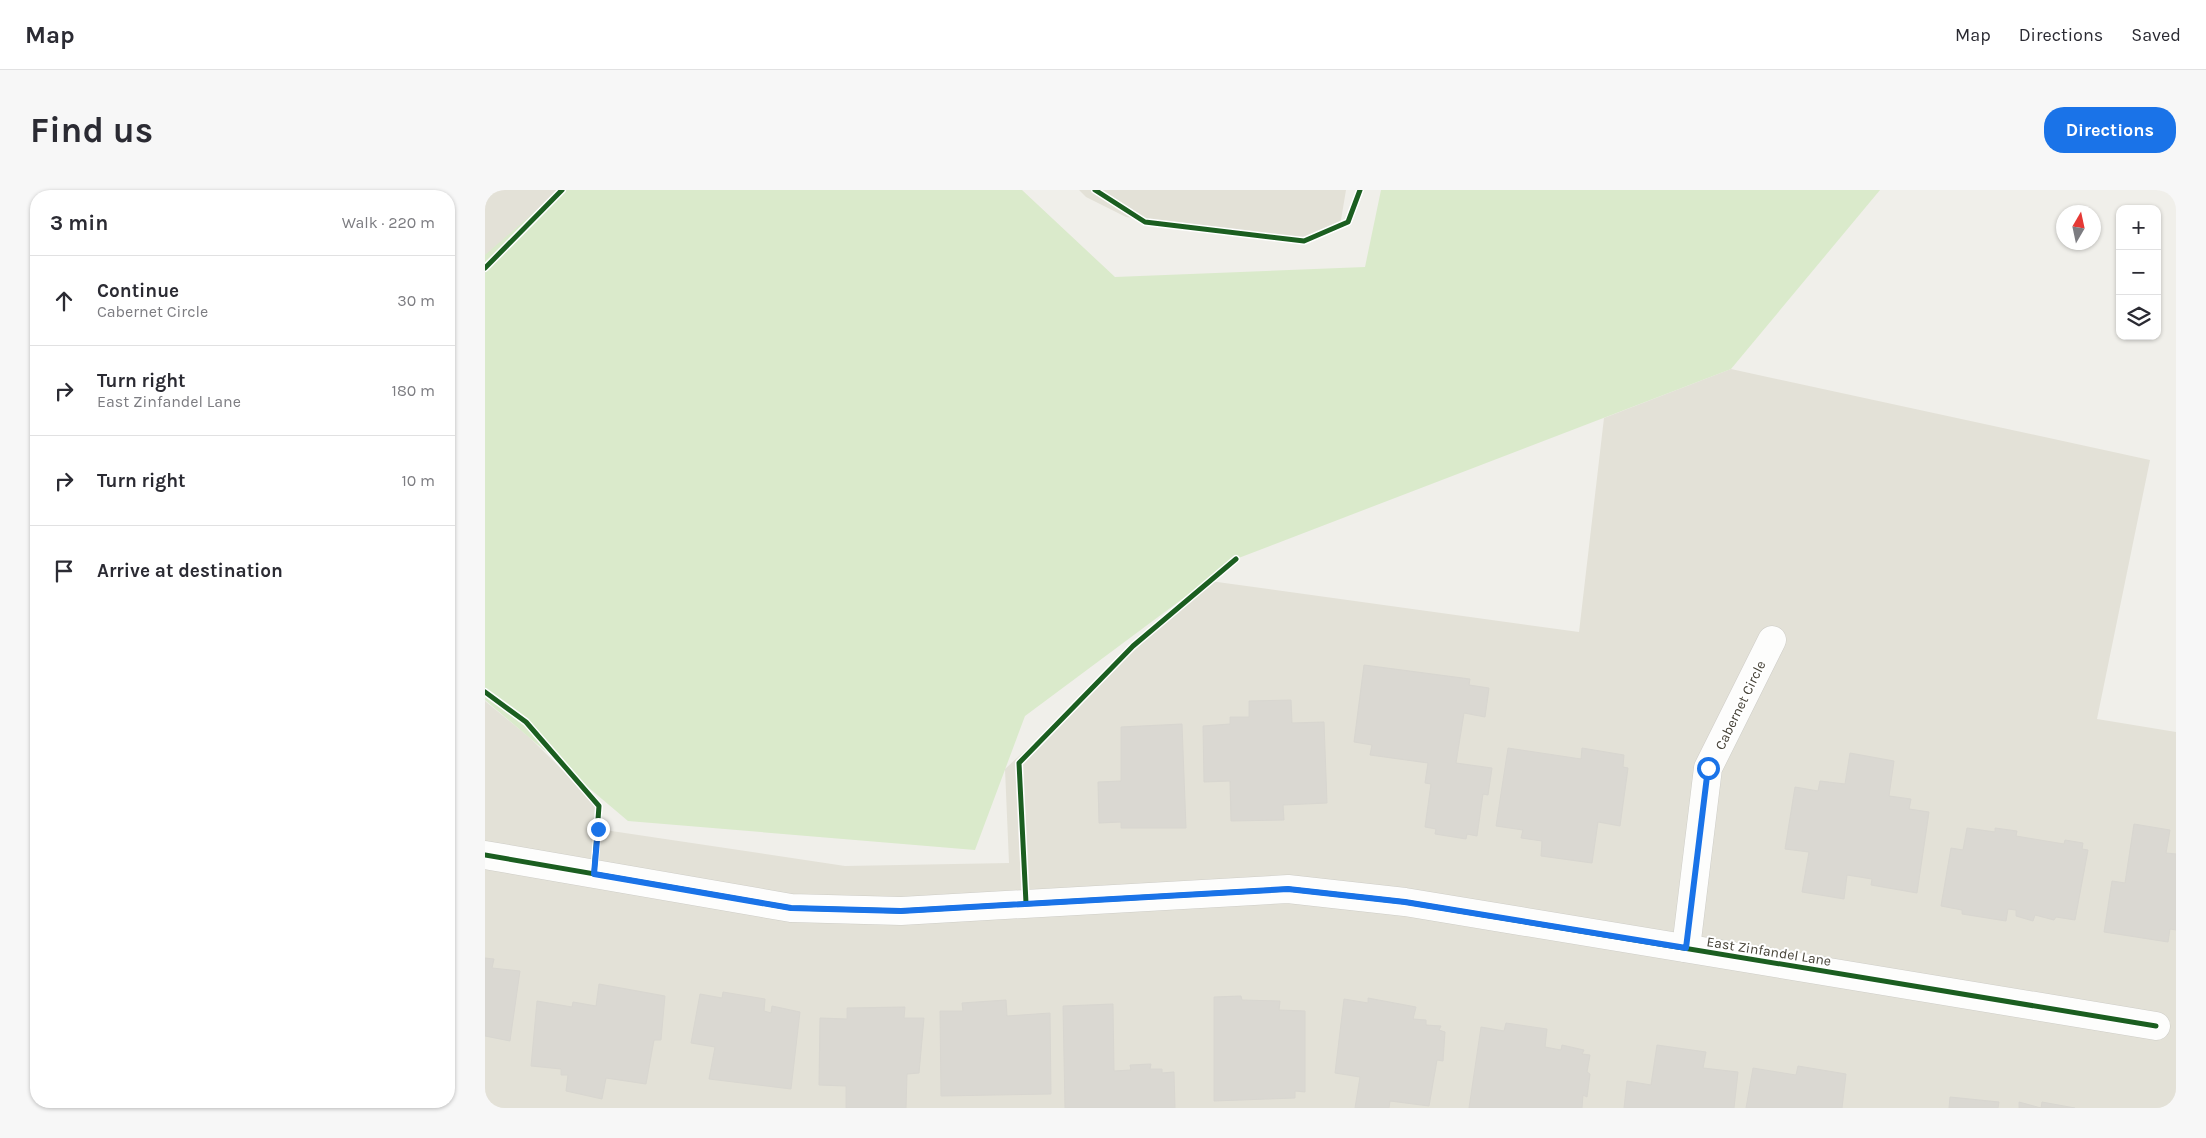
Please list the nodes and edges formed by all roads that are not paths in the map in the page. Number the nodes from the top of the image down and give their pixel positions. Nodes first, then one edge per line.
1 (1772, 640) dead end
2 (485, 855) edge
3 (1686, 948) junction
4 (2155, 1026) dead end

1 - 3 street, Cabernet Circle
2 - 3 street, East Zinfandel Lane
3 - 4 street, East Zinfandel Lane

